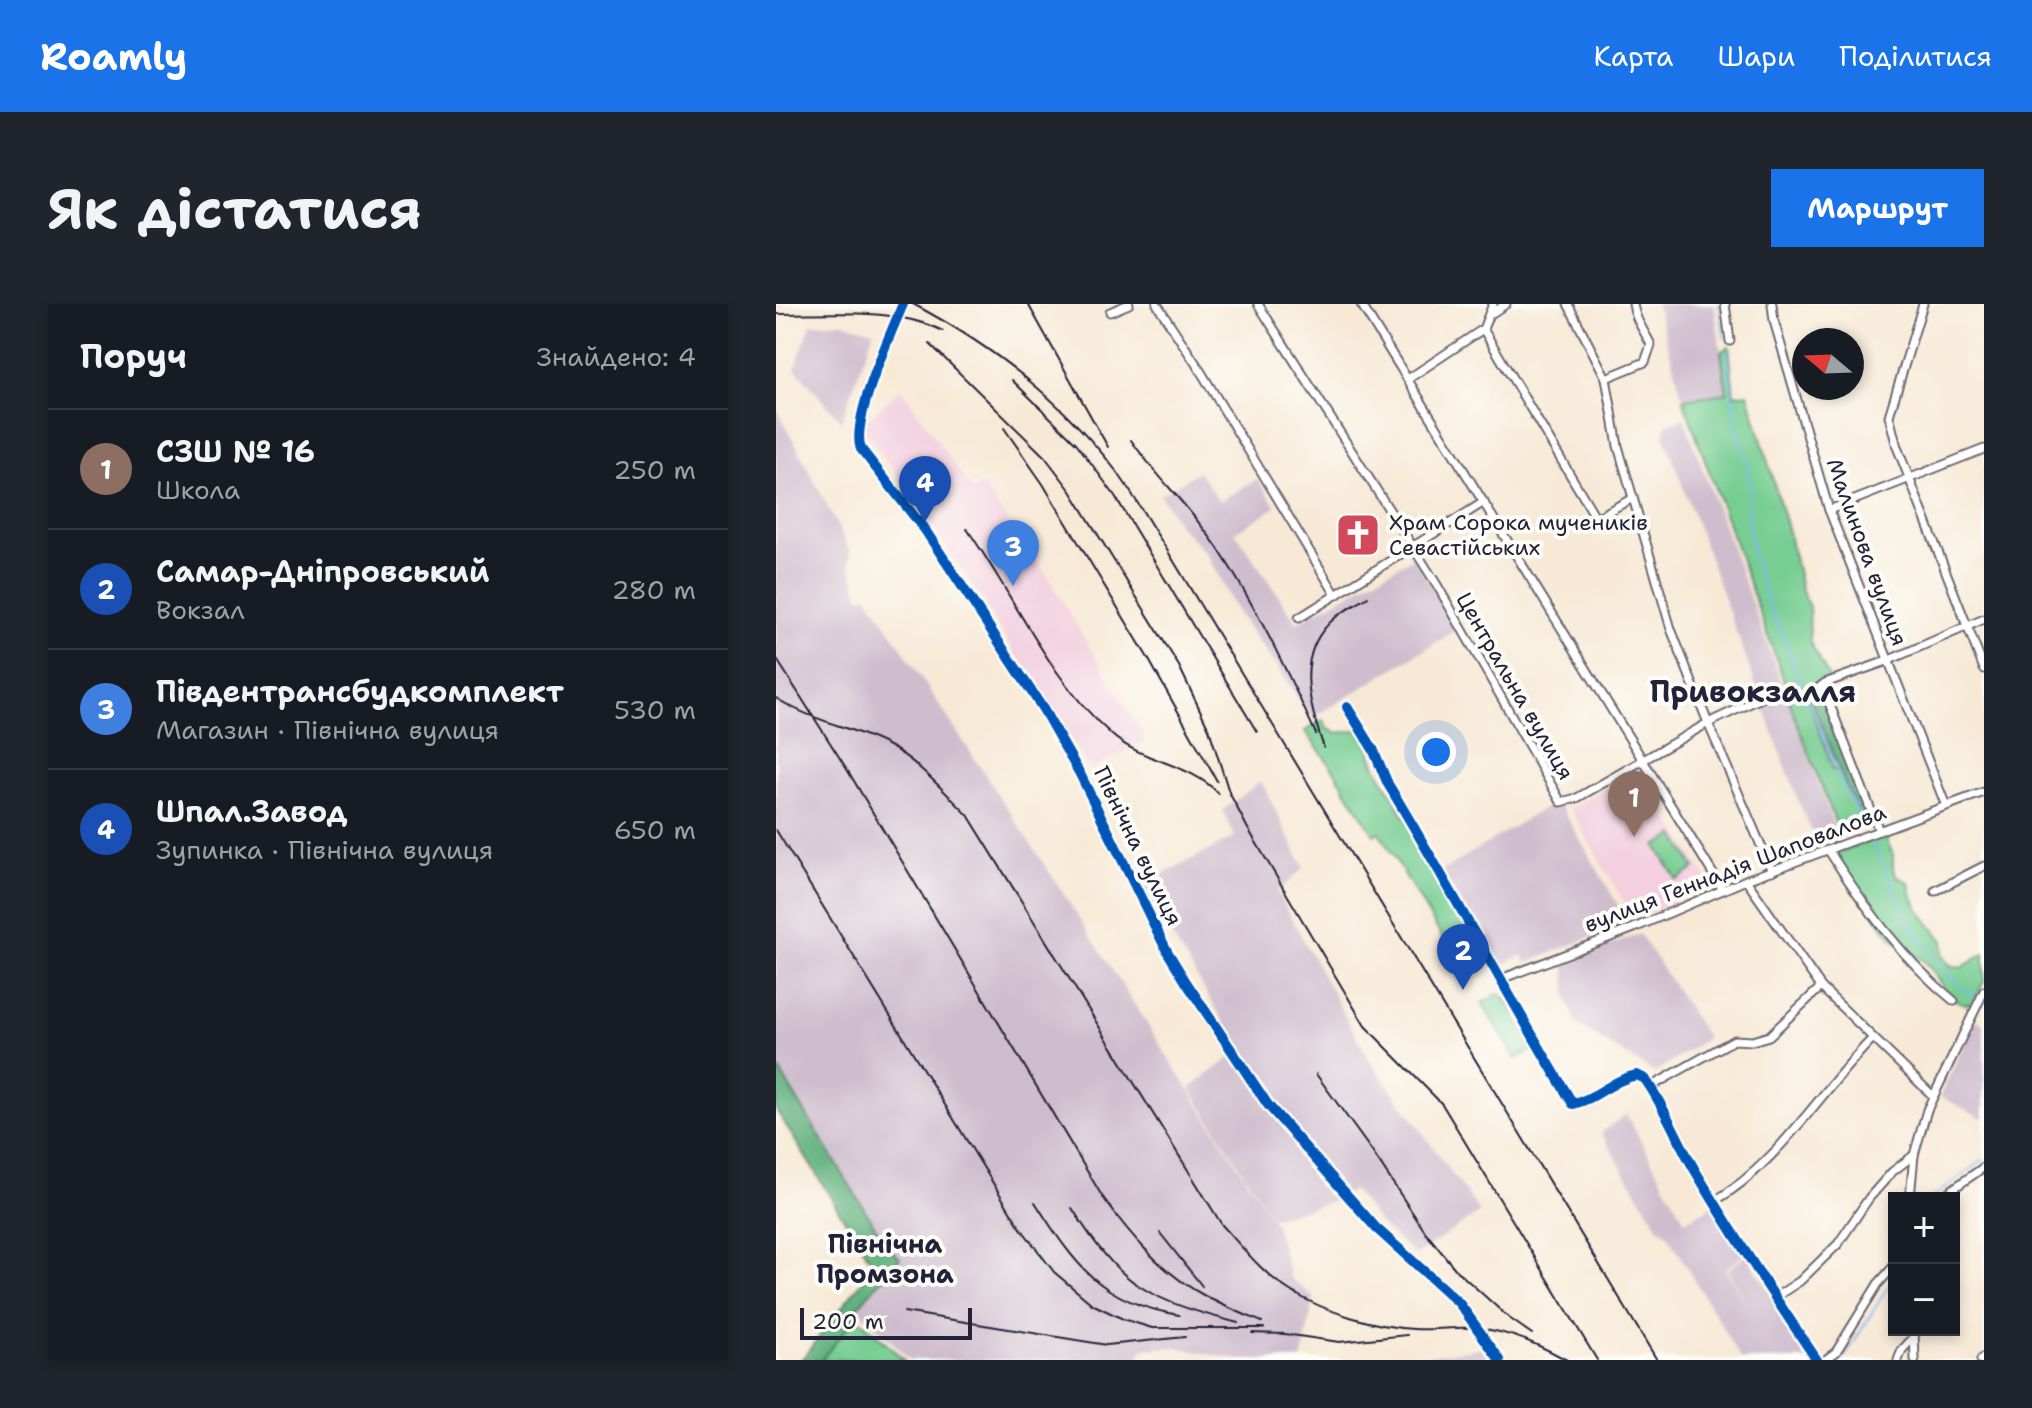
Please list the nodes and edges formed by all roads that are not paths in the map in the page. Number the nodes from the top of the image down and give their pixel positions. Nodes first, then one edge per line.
1 (903, 304) edge
2 (1129, 304) edge
3 (1157, 304) edge
4 (1258, 304) edge
5 (1361, 304) edge
6 (1493, 304) edge
7 (1506, 304) edge
8 (1568, 304) edge
9 (1633, 304) edge
10 (1725, 304) edge
11 (1772, 304) edge
12 (1923, 304) edge
13 (1110, 312) dead end
14 (1489, 315) junction
15 (1483, 329) junction
16 (1730, 341) dead end
17 (1606, 378) junction
18 (1408, 379) junction
19 (1984, 449) edge
20 (1910, 479) junction
21 (1633, 498) junction
22 (1484, 502) junction
23 (1829, 510) junction
24 (1412, 546) junction
25 (1336, 595) junction
26 (1299, 618) dead end
27 (1984, 619) edge
28 (1968, 626) junction
29 (1887, 661) junction
30 (1984, 669) edge
31 (1772, 693) dead end
32 (1347, 707) dead end
33 (1708, 723) junction
34 (1643, 759) junction
35 (1984, 792) edge
36 (1946, 806) junction
37 (1880, 830) junction
38 (1829, 851) junction
39 (1984, 866) edge
40 (1772, 871) junction
41 (1746, 880) junction
42 (1723, 890) junction
43 (1935, 891) dead end
44 (1501, 979) junction
45 (1821, 987) junction
46 (1983, 992) edge
47 (1954, 1001) dead end
48 (1873, 1038) junction
49 (1650, 1087) junction
50 (1933, 1096) junction
51 (1914, 1155) junction
52 (1984, 1167) edge
53 (1911, 1192) edge
54 (1949, 1192) edge
55 (1713, 1202) junction
56 (1888, 1273) edge
57 (1777, 1296) junction
58 (1912, 1336) edge
59 (1914, 1336) edge
60 (1500, 1360) edge
61 (1817, 1360) edge
62 (1825, 1360) edge
63 (1898, 1360) edge
64 (1915, 1360) edge

1 - 60 street, Північна вулиця
2 - 13 street
3 - 25 street
4 - 24 street, Центральна вулиця
5 - 18 street
6 - 14 street
7 - 14 street
8 - 17 street
9 - 17 street
10 - 16 street
11 - 23 street, Малинова вулиця
12 - 20 street
14 - 15 street
15 - 18 street
15 - 21 street
17 - 21 street
18 - 22 street
19 - 20 street
20 - 23 street
20 - 28 street
21 - 33 street
22 - 24 street
22 - 34 street
23 - 29 street, Малинова вулиця
24 - 25 street
24 - 34 street, Центральна вулиця
25 - 26 street
27 - 28 street
28 - 29 street
28 - 30 street
29 - 36 street, Малинова вулиця
29 - 37 street
31 - 33 street
32 - 44 street
33 - 34 street
33 - 40 street
34 - 42 street
35 - 36 street, вулиця Геннадія Шаповалова
36 - 37 street, вулиця Геннадія Шаповалова
37 - 38 street, вулиця Геннадія Шаповалова
38 - 40 street, вулиця Геннадія Шаповалова
38 - 47 street
39 - 43 street
40 - 41 street, вулиця Геннадія Шаповалова
41 - 42 street, вулиця Геннадія Шаповалова
41 - 45 street
42 - 44 street, вулиця Геннадія Шаповалова
44 - 49 street
45 - 48 street
45 - 49 street
46 - 50 street
48 - 50 street
48 - 55 street
49 - 55 street
50 - 51 street
51 - 53 street
51 - 57 street
52 - 54 street
55 - 57 street
56 - 62 street
57 - 61 street
58 - 63 street
59 - 64 street

